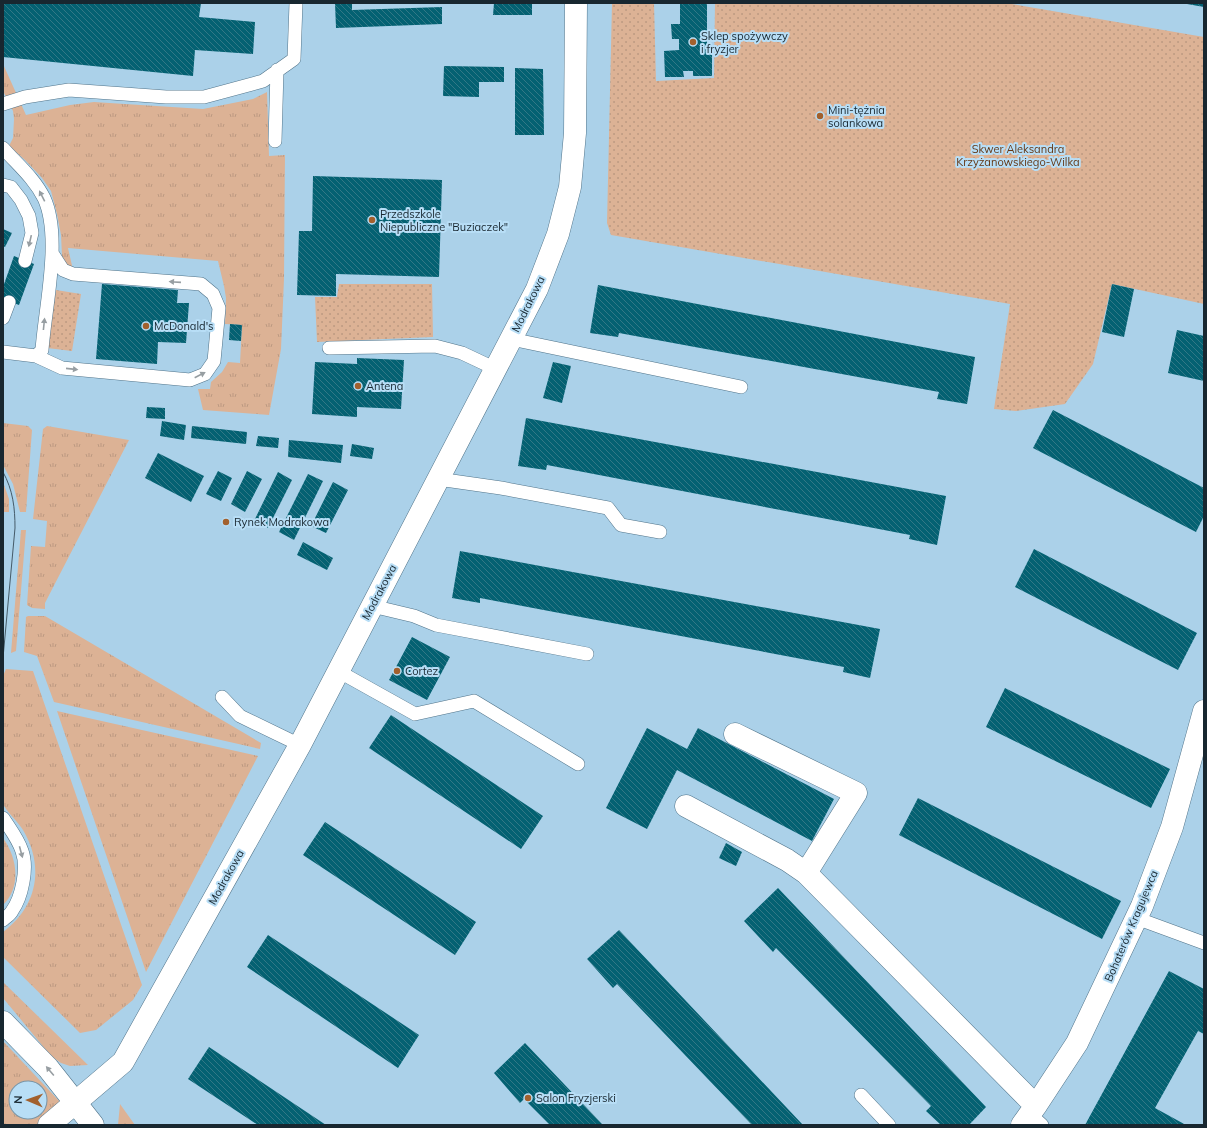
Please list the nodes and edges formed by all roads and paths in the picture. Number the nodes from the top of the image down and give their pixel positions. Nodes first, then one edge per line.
1 (296, 3) edge
2 (576, 3) edge
3 (277, 70) junction
4 (3, 104) edge
5 (276, 141) dead end
6 (3, 148) edge
7 (3, 185) edge
8 (52, 253) junction
9 (25, 261) dead end
10 (9, 302) dead end
11 (3, 318) edge
12 (511, 339) junction
13 (329, 348) dead end
14 (5, 352) edge
15 (36, 356) junction
16 (496, 369) junction
17 (742, 387) dead end
18 (438, 479) junction
19 (660, 532) dead end
20 (372, 606) junction
21 (587, 654) dead end
22 (338, 671) junction
23 (222, 697) dead end
24 (1204, 712) edge
25 (735, 734) dead end
26 (300, 745) junction
27 (578, 764) dead end
28 (686, 806) dead end
29 (3, 818) edge
30 (806, 873) junction
31 (1136, 918) junction
32 (3, 920) edge
33 (1204, 943) edge
34 (3, 1022) edge
35 (862, 1095) dead end
36 (75, 1102) junction
37 (1033, 1117) edge
38 (49, 1125) edge
39 (93, 1125) edge
40 (888, 1125) edge

1 - 3 lane
2 - 12 street, Modrakowa
3 - 4 lane
3 - 5 lane
8 -> 6 lane
7 -> 9 lane
15 -> 8 lane
15 -> 8 lane
10 - 11 lane
12 - 16 street, Modrakowa
12 - 17 lane
13 - 16 lane
14 - 15 lane
16 - 18 street, Modrakowa
18 - 19 lane
18 - 20 street, Modrakowa
20 - 21 lane
20 - 22 street, Modrakowa
22 - 26 street, Modrakowa
22 - 27 lane
23 - 26 lane
24 - 31 street, Bohaterów Kragujewca
25 - 30 street
26 - 36 street, Modrakowa
28 - 30 street
29 -> 32 lane
30 - 37 street
31 - 33 lane
31 - 37 street, Bohaterów Kragujewca
36 -> 34 street
35 - 40 lane
36 - 38 street, Modrakowa
36 - 39 street

